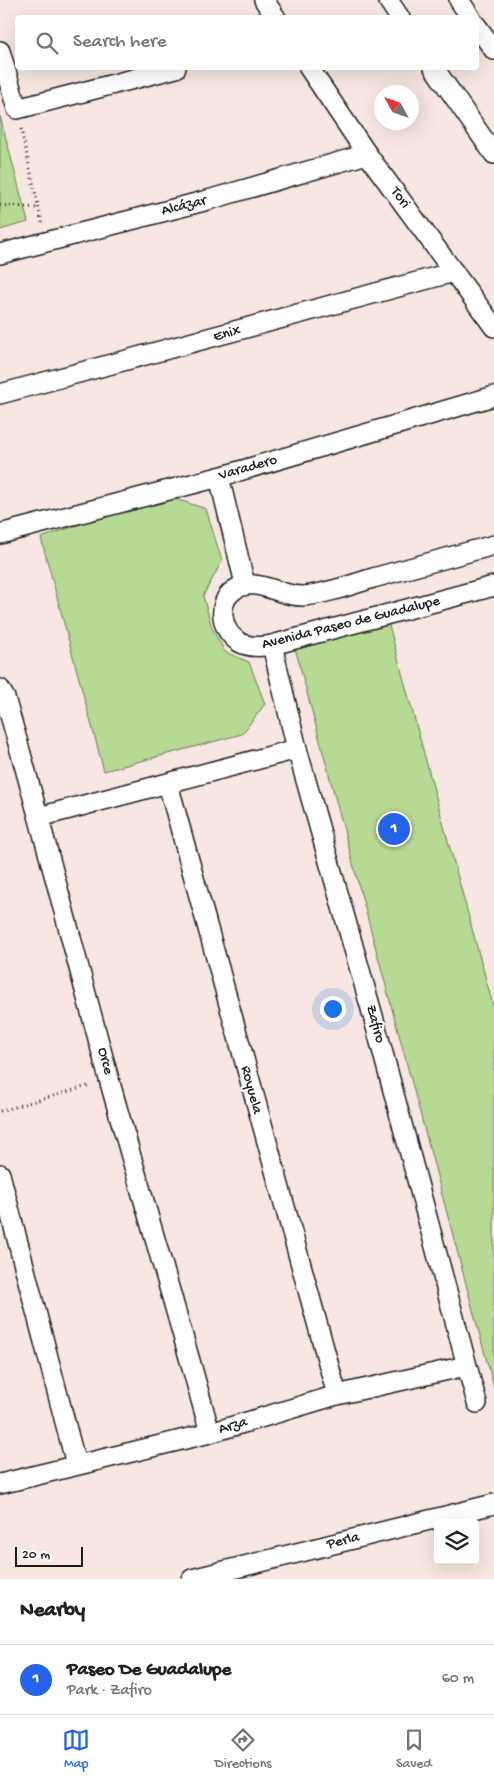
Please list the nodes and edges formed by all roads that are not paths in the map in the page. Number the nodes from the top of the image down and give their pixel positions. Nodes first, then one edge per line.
1 (264, 0) edge
2 (388, 0) edge
3 (459, 0) edge
4 (274, 15) edge
5 (398, 15) edge
6 (469, 15) edge
7 (479, 29) edge
8 (494, 50) edge
9 (0, 51) edge
10 (168, 70) edge
11 (310, 70) edge
12 (435, 70) edge
13 (367, 154) junction
14 (494, 154) edge
15 (0, 254) edge
16 (454, 272) junction
17 (494, 327) edge
18 (0, 394) edge
19 (494, 396) edge
20 (219, 477) junction
21 (0, 534) edge
22 (494, 545) edge
23 (245, 584) junction
24 (494, 586) edge
25 (272, 645) junction
26 (0, 689) edge
27 (297, 749) junction
28 (168, 784) junction
29 (39, 817) junction
30 (0, 1174) edge
31 (466, 1366) junction
32 (337, 1395) junction
33 (477, 1403) dead end
34 (210, 1433) junction
35 (76, 1464) junction
36 (0, 1484) edge
37 (494, 1504) edge
38 (192, 1579) edge

1 - 4 street
2 - 5 street
3 - 6 street
7 - 8 street
9 - 10 street
11 - 13 street, Tori
12 - 14 street
13 - 15 street, Alcázar
13 - 16 street, Tori
16 - 17 street, Tori
16 - 18 street, Enix
19 - 20 street, Varadero
20 - 21 street, Varadero
20 - 23 street
22 - 23 street
23 - 25 street, Avenida Paseo de Guadalupe
24 - 25 street, Avenida Paseo de Guadalupe
25 - 27 street, Zafiro
26 - 29 street, Orce
27 - 28 street
27 - 31 street, Zafiro
28 - 29 street
28 - 32 street, Royuela
29 - 34 street, Orce
30 - 35 street
31 - 32 street, Arza
31 - 33 street, Zafiro
32 - 34 street, Arza
34 - 35 street, Arza
35 - 36 street, Arza
37 - 38 street, Perla

